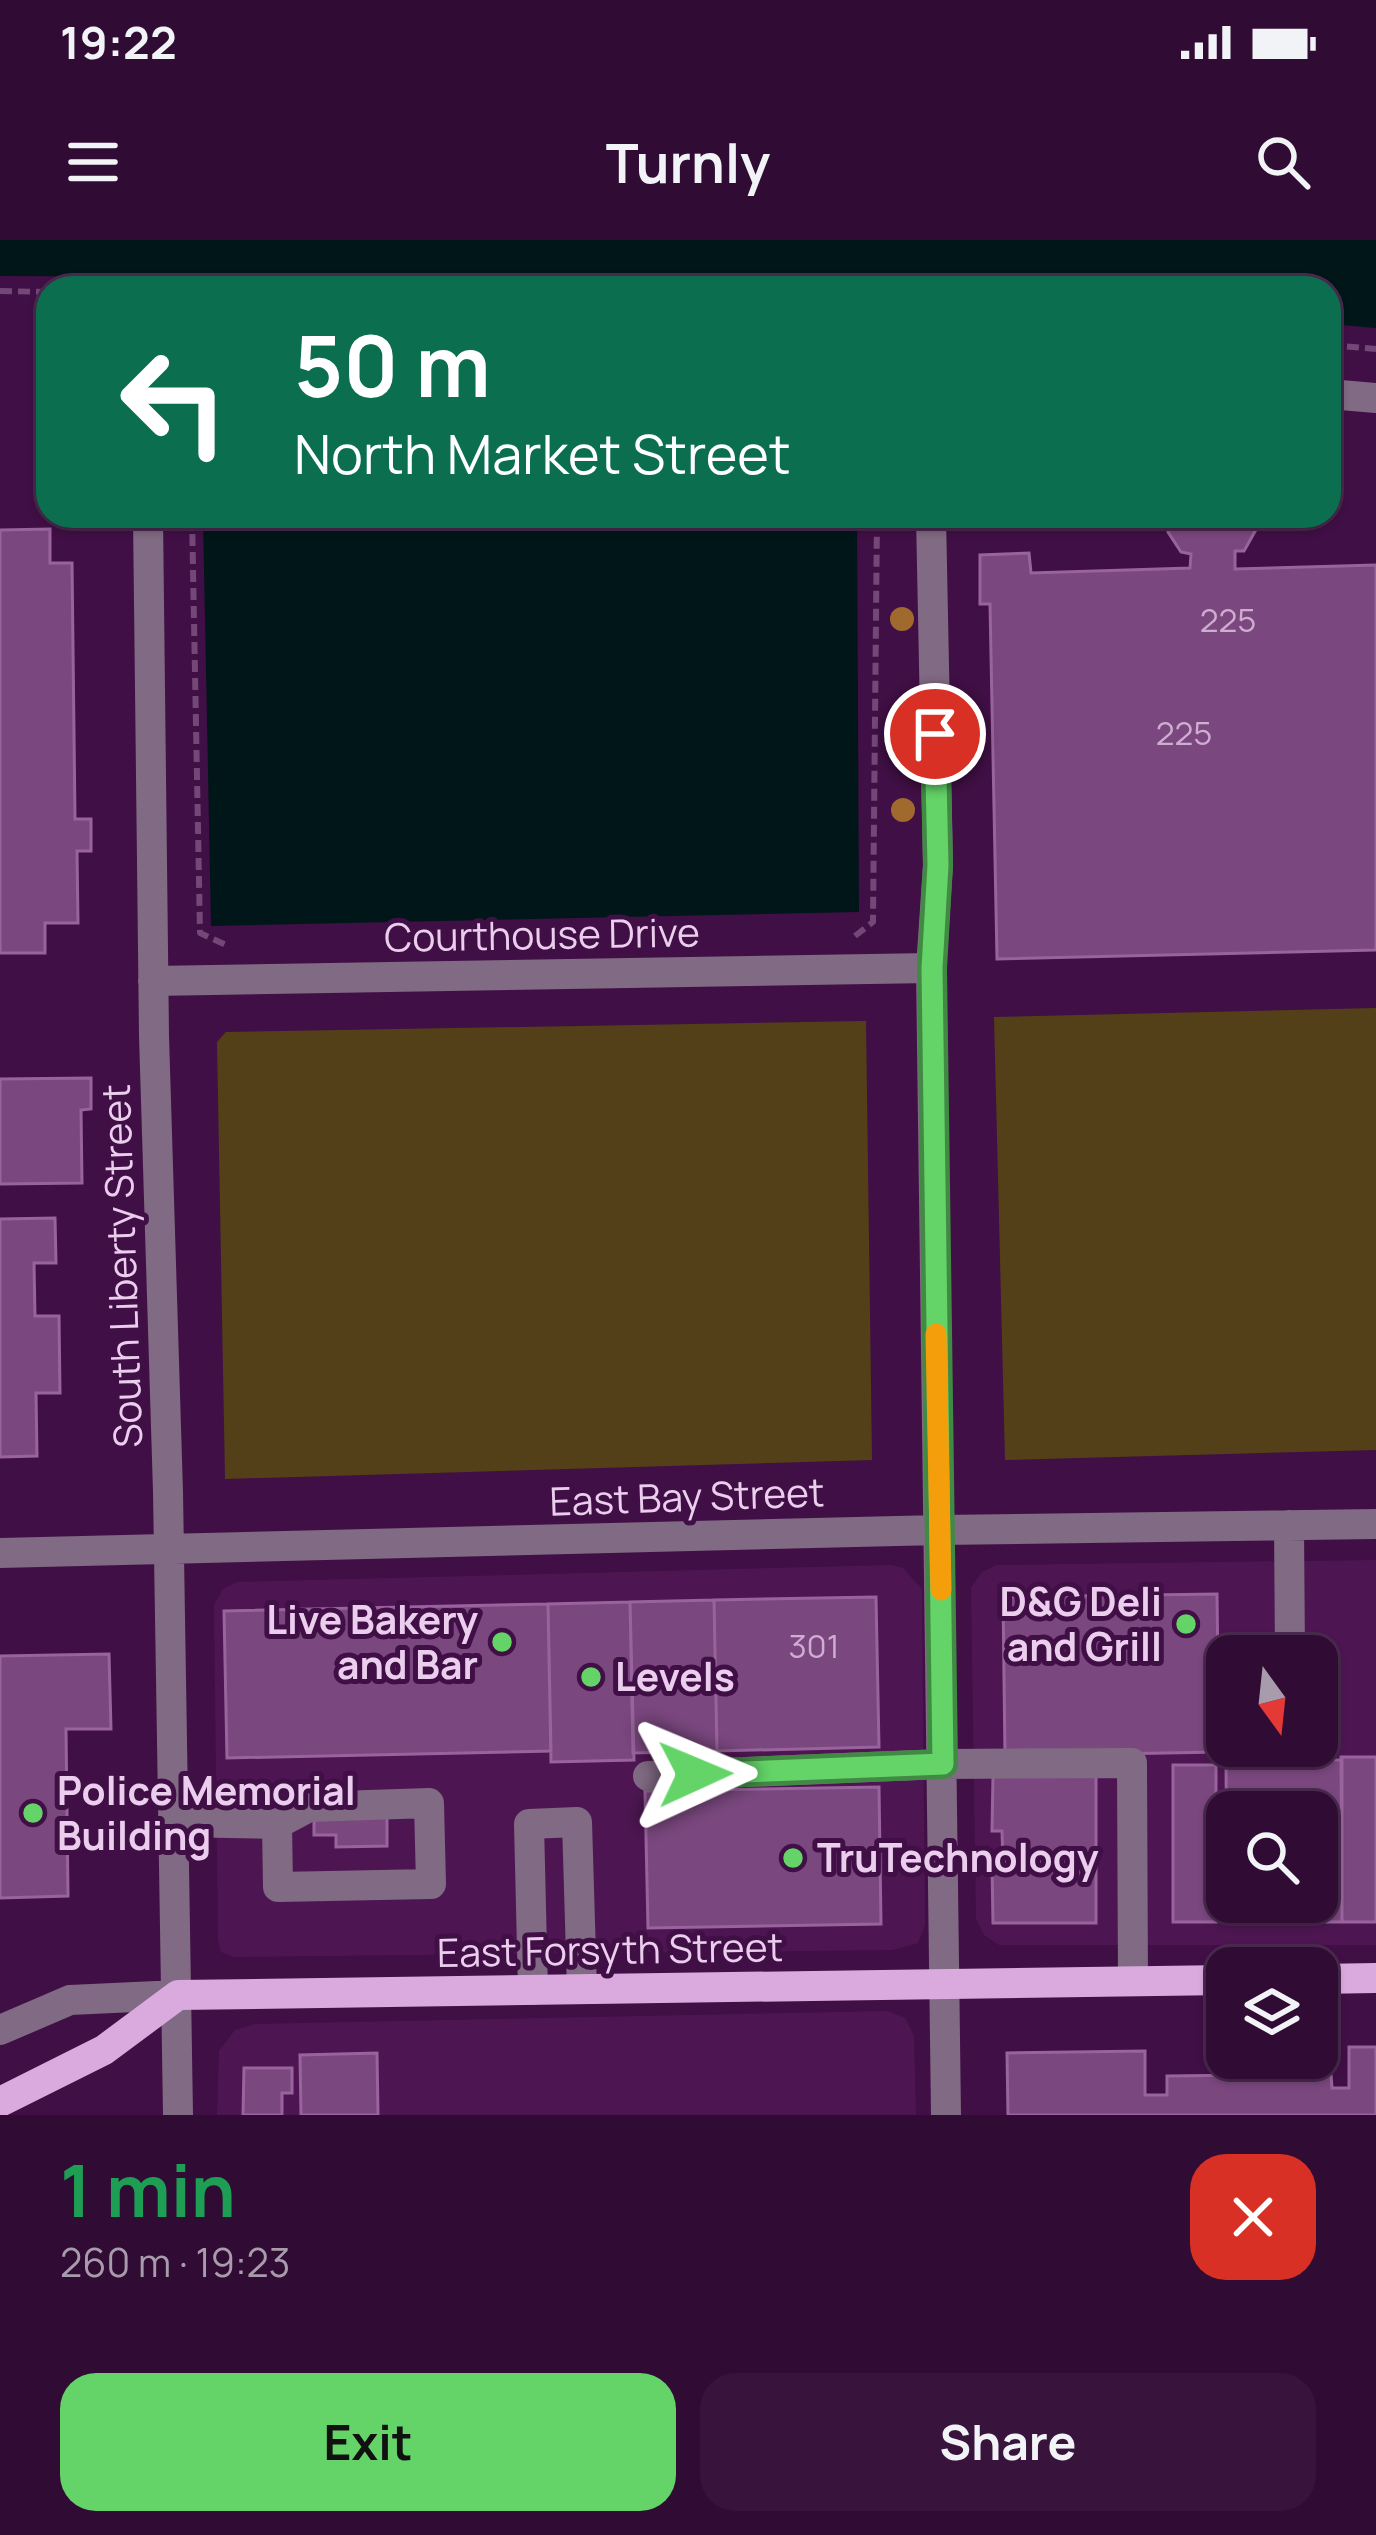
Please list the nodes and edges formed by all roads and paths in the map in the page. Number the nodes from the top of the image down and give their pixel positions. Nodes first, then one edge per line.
1 (0, 291) edge
2 (36, 292) edge
3 (1341, 346) edge
4 (1376, 349) edge
5 (1341, 395) edge
6 (1376, 398) edge
7 (148, 528) edge
8 (192, 528) edge
9 (877, 528) edge
10 (931, 528) edge
11 (847, 943) dead end
12 (247, 945) dead end
13 (932, 968) junction
14 (153, 980) junction
15 (1376, 1524) edge
16 (1289, 1525) junction
17 (939, 1530) junction
18 (168, 1550) junction
19 (0, 1553) edge
20 (1290, 1635) edge
21 (943, 1764) junction
22 (648, 1775) dead end
23 (174, 1822) junction
24 (277, 1824) junction
25 (1376, 1978) edge
26 (1338, 1979) edge
27 (1206, 1980) edge
28 (1133, 1981) junction
29 (945, 1984) junction
30 (582, 1989) junction
31 (533, 1990) junction
32 (178, 1995) junction
33 (3, 2026) edge
34 (0, 2102) edge
35 (178, 2115) edge
36 (946, 2115) edge

1 - 2 path
3 - 4 path
5 - 6 street
7 - 14 street, South Liberty Street
8 - 12 path
9 - 11 path
10 - 13 street
13 - 14 street, Courthouse Drive
13 - 17 street
14 - 18 street, South Liberty Street
15 - 16 street, East Bay Street
16 - 17 street, East Bay Street
16 - 20 street
17 - 18 street, East Bay Street
17 - 21 street
18 - 19 street, East Bay Street
18 - 23 street, South Liberty Street
21 - 22 street
21 - 28 street
21 - 29 street
23 - 24 street
23 - 32 street, South Liberty Street
24 - 24 street
25 - 26 main road
27 - 28 main road, East Forsyth Street
28 - 29 main road, East Forsyth Street
29 - 30 main road, East Forsyth Street
29 - 36 street
30 - 31 main road, East Forsyth Street
30 - 31 street
31 - 32 main road, East Forsyth Street
32 - 33 street, East Forsyth Street
32 - 34 main road
32 - 35 street, South Liberty Street

